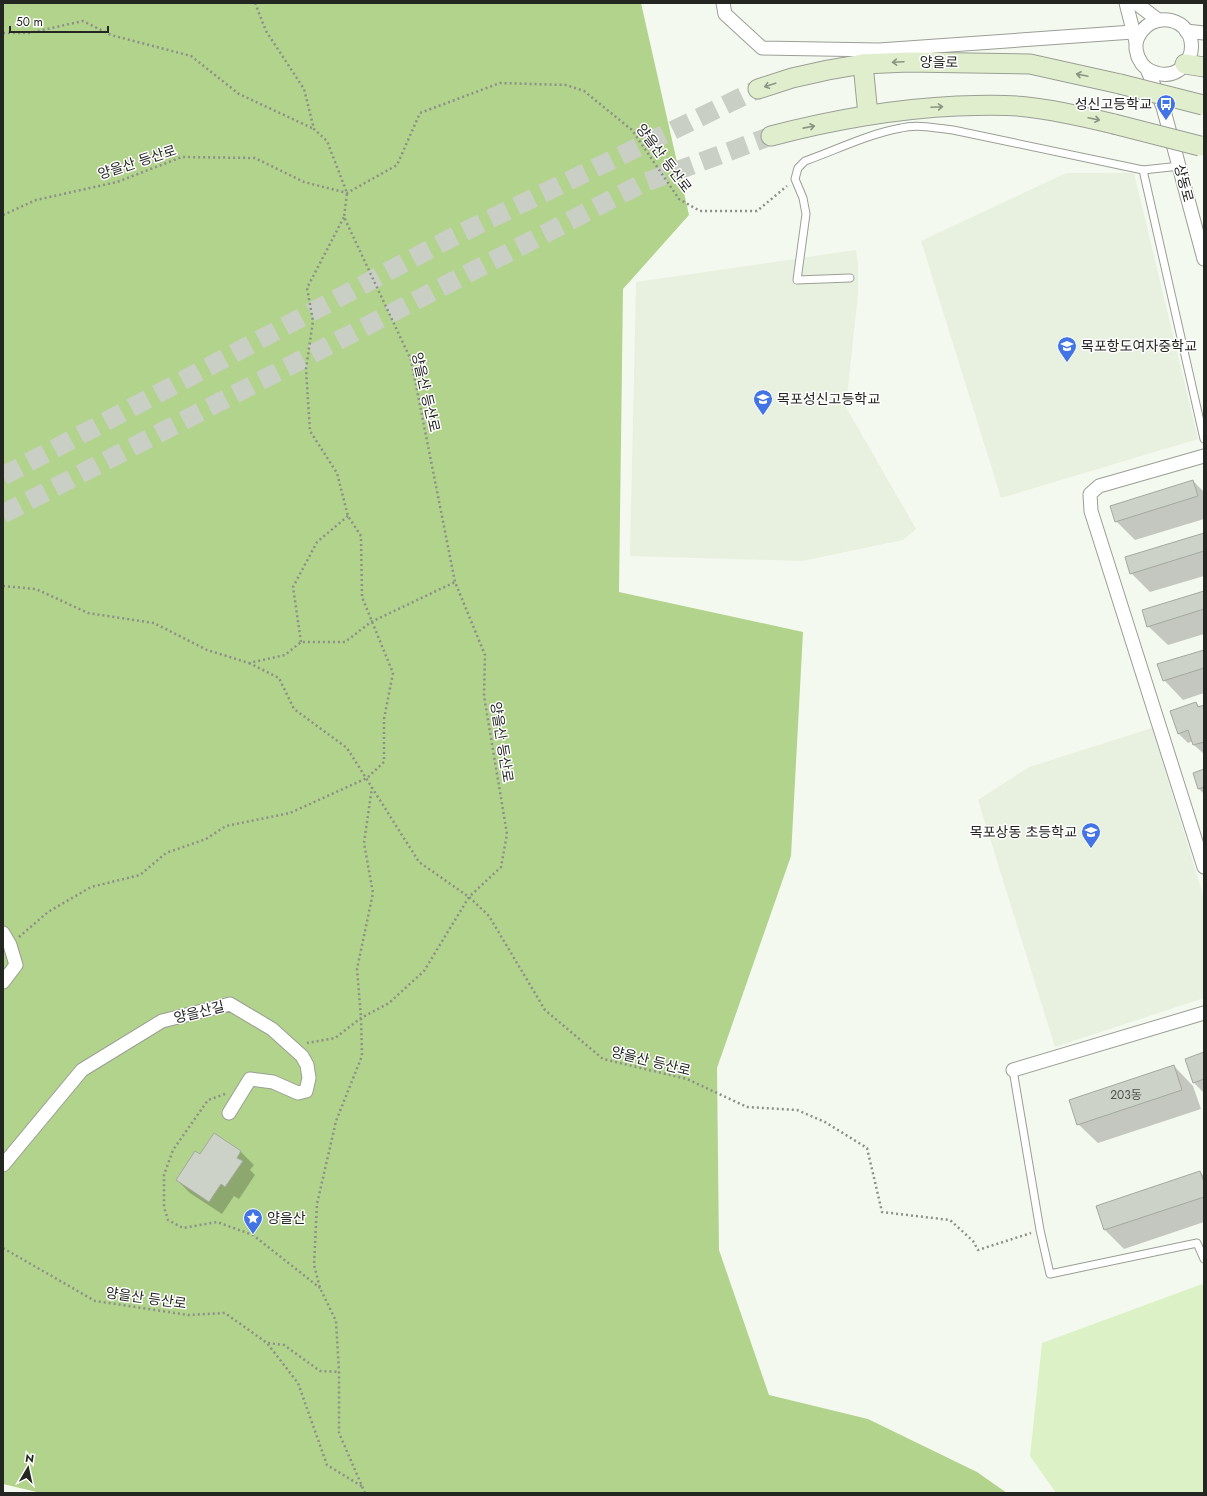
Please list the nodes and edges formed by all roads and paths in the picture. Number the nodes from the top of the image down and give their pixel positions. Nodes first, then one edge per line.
1 (255, 3) edge
2 (723, 3) edge
3 (1126, 3) edge
4 (1136, 3) edge
5 (1158, 20) junction
6 (1186, 31) junction
7 (3, 33) edge
8 (1204, 33) edge
9 (1135, 37) junction
10 (863, 64) junction
11 (1204, 67) edge
12 (1180, 68) junction
13 (1147, 69) junction
14 (758, 89) tunnel mouth
15 (1203, 106) edge
16 (1163, 107) junction
17 (868, 116) junction
18 (314, 129) junction
19 (771, 136) tunnel mouth
20 (1202, 147) edge
21 (1180, 166) junction
22 (1143, 170) junction
23 (795, 179) junction
24 (347, 194) junction
25 (3, 214) edge
26 (344, 217) junction
27 (1204, 259) edge
28 (850, 278) dead end
29 (1204, 439) edge
30 (1204, 456) edge
31 (348, 516) junction
32 (455, 582) junction
33 (3, 586) edge
34 (371, 622) junction
35 (301, 642) junction
36 (249, 663) junction
37 (367, 778) junction
38 (373, 787) junction
39 (1204, 867) edge
40 (469, 897) junction
41 (3, 933) edge
42 (10, 945) junction
43 (3, 982) edge
44 (1204, 1013) edge
45 (361, 1018) junction
46 (291, 1046) junction
47 (1013, 1070) joint
48 (239, 1097) junction
49 (229, 1113) dead end
50 (3, 1165) edge
51 (1040, 1230) junction
52 (3, 1248) edge
53 (1204, 1259) edge
54 (320, 1288) junction
55 (267, 1343) junction
56 (339, 1372) junction
57 (363, 1487) junction
58 (365, 1493) edge

1 - 18 path
2 - 9 street
3 - 9 street
4 - 5 street
5 - 6 street
5 - 9 street
6 - 8 street
6 - 12 street
7 - 18 path
9 - 13 street
10 -> 14 street, 양을로
15 -> 10 street, 양을로, bridge
10 - 17 street
11 - 12 street
12 - 13 street
12 - 16 street
13 - 16 street, 상동로
16 - 21 street, 상동로
19 -> 17 street
17 -> 20 street, bridge
18 - 24 path
21 - 22 lane
21 - 27 street, 상동로
22 - 23 lane
22 - 29 lane
23 - 24 path, 양을산 등산로
23 - 28 lane
24 - 25 path, 양을산 등산로
24 - 26 path
26 - 31 path
26 - 32 path, 양을산 등산로
30 - 39 street
31 - 34 path
31 - 35 path
32 - 34 path
32 - 40 path, 양을산 등산로
33 - 36 path, 양을산 등산로
34 - 35 path
34 - 37 path
35 - 36 path, 양을산 등산로
36 - 37 path, 양을산 등산로
37 - 38 path, 양을산 등산로
37 - 42 path
38 - 40 path, 양을산 등산로
38 - 45 path
40 - 45 path, 양을산 등산로
40 - 51 path, 양을산 등산로
41 - 42 street
42 - 43 street
44 - 47 street
45 - 46 path, 양을산 등산로
45 - 54 path
46 - 48 street, 양을산길
46 - 50 street, 양을산길
47 - 51 lane
48 - 49 street, 양을산길
48 - 54 path
51 - 53 lane
52 - 55 path, 양을산 등산로
54 - 56 path
55 - 56 path, 양을산 등산로
55 - 57 path, 양을산 등산로
56 - 57 path
57 - 58 path

